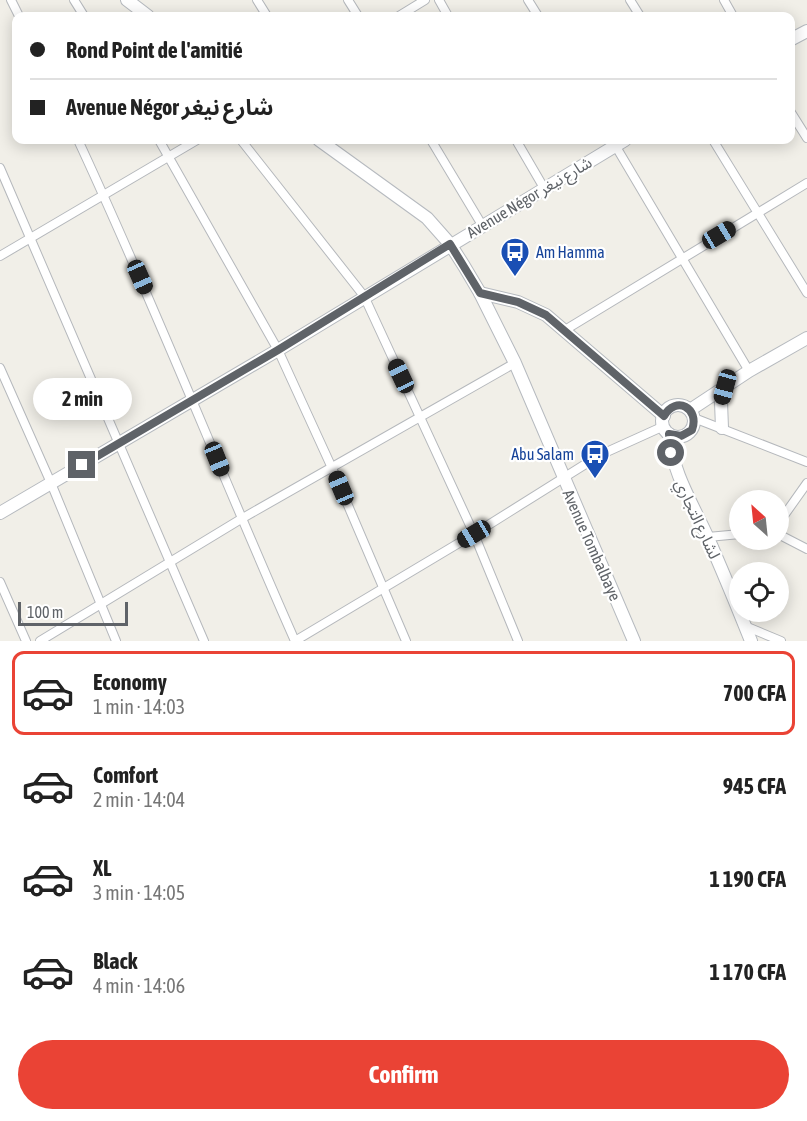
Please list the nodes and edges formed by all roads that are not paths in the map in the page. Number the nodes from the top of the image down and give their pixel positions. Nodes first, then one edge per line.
1 (128, 0) edge
2 (425, 0) edge
3 (143, 12) edge
4 (406, 12) edge
5 (795, 119) edge
6 (807, 138) edge
7 (80, 144) edge
8 (162, 144) edge
9 (190, 144) edge
10 (243, 144) edge
11 (325, 144) edge
12 (433, 144) edge
13 (518, 144) edge
14 (612, 144) edge
15 (619, 144) edge
16 (715, 144) edge
17 (169, 156) junction
18 (0, 168) edge
19 (807, 183) edge
20 (544, 188) junction
21 (104, 196) junction
22 (757, 212) junction
23 (482, 225) junction
24 (30, 238) junction
25 (450, 244) junction
26 (0, 256) edge
27 (681, 258) junction
28 (480, 293) junction
29 (807, 293) edge
30 (364, 296) junction
31 (565, 330) junction
32 (807, 338) edge
33 (278, 350) junction
34 (515, 363) junction
35 (0, 368) edge
36 (749, 371) junction
37 (725, 387) junction
38 (193, 398) junction
39 (692, 414) junction
40 (420, 416) junction
41 (665, 425) junction
42 (722, 428) junction
43 (119, 442) junction
44 (807, 462) edge
45 (332, 468) junction
46 (563, 477) junction
47 (51, 483) junction
48 (807, 483) edge
49 (789, 508) edge
50 (0, 513) edge
51 (241, 519) junction
52 (474, 534) junction
53 (729, 535) edge
54 (708, 537) junction
55 (789, 540) edge
56 (807, 549) edge
57 (170, 561) junction
58 (0, 582) edge
59 (384, 588) junction
60 (99, 604) junction
61 (745, 626) junction
62 (26, 641) edge
63 (40, 641) edge
64 (116, 641) edge
65 (204, 641) edge
66 (295, 641) edge
67 (406, 641) edge
68 (518, 641) edge
69 (634, 641) edge
70 (751, 641) edge
71 (781, 641) edge

1 - 3 main road
2 - 4 street
5 - 6 street
7 - 21 street
8 - 17 street
9 - 17 street
10 - 30 street
11 - 25 main road, Avenue Tombalbaye
12 - 23 street
13 - 20 street
14 - 20 main road, Avenue Négor شارع نيغر
15 - 27 street
16 - 22 street
17 - 21 street
17 - 33 street
18 - 24 street
19 - 22 street
20 - 23 main road, Avenue Négor شارع نيغر
21 - 24 street
21 - 38 street
22 - 27 street
22 - 29 street
23 - 25 main road, Avenue Négor شارع نيغر
24 - 26 street
24 - 43 street
25 - 28 main road, Avenue Tombalbaye
25 - 30 main road, Avenue Négor شارع نيغر
27 - 31 street
27 - 36 street
28 - 31 main road
28 - 34 main road, Avenue Tombalbaye
30 - 33 main road, Avenue Négor شارع نيغر
30 - 40 street
31 - 41 main road
32 - 36 main road
33 - 38 main road, Avenue Négor شارع نيغر
33 - 45 street
34 - 40 street
34 - 46 main road, Avenue Tombalbaye
35 - 47 street
36 - 37 main road
37 - 39 main road
37 - 42 main road
38 - 43 main road, Avenue Négor شارع نيغر
38 - 51 street
39 - 41 main road
39 - 41 main road
39 - 42 street
40 - 45 street
40 - 52 street
41 - 46 street
41 - 54 main road, لشارع التجاري
42 - 44 street
43 - 47 main road, Avenue Négor شارع نيغر
43 - 57 street
45 - 51 street
45 - 59 street
46 - 52 street
46 - 69 main road, Avenue Tombalbaye
47 - 50 main road, Avenue Négor شارع نيغر
47 - 60 street
48 - 49 street
51 - 57 street
51 - 66 street
52 - 59 street
52 - 68 street
53 - 54 street
54 - 61 main road, لشارع التجاري
55 - 56 street
57 - 60 street
57 - 65 street
58 - 62 street
59 - 66 street
59 - 67 street
60 - 63 street
60 - 64 street
61 - 70 main road, لشارع التجاري
61 - 71 street

